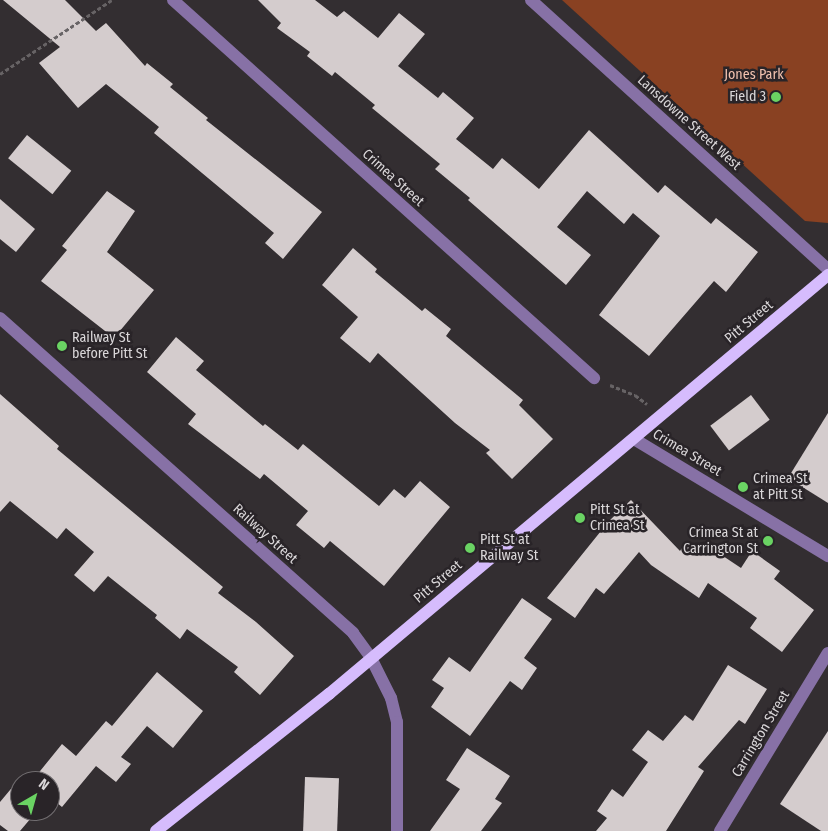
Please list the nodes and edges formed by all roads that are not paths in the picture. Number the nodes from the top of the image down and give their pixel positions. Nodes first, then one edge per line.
1 (173, 0) edge
2 (531, 0) edge
3 (828, 269) edge
4 (828, 275) edge
5 (0, 318) edge
6 (594, 378) road end
7 (634, 439) junction
8 (828, 556) edge
9 (828, 653) edge
10 (371, 658) junction
11 (156, 831) edge
12 (397, 831) edge
13 (720, 831) edge

1 - 6 street, Crimea Street
2 - 3 street, Lansdowne Street West
4 - 7 main road, Pitt Street
5 - 10 street, Railway Street
7 - 8 street, Crimea Street
7 - 10 main road, Pitt Street
9 - 13 street, Carrington Street
10 - 11 main road, Pitt Street
10 - 12 street, Railway Street

